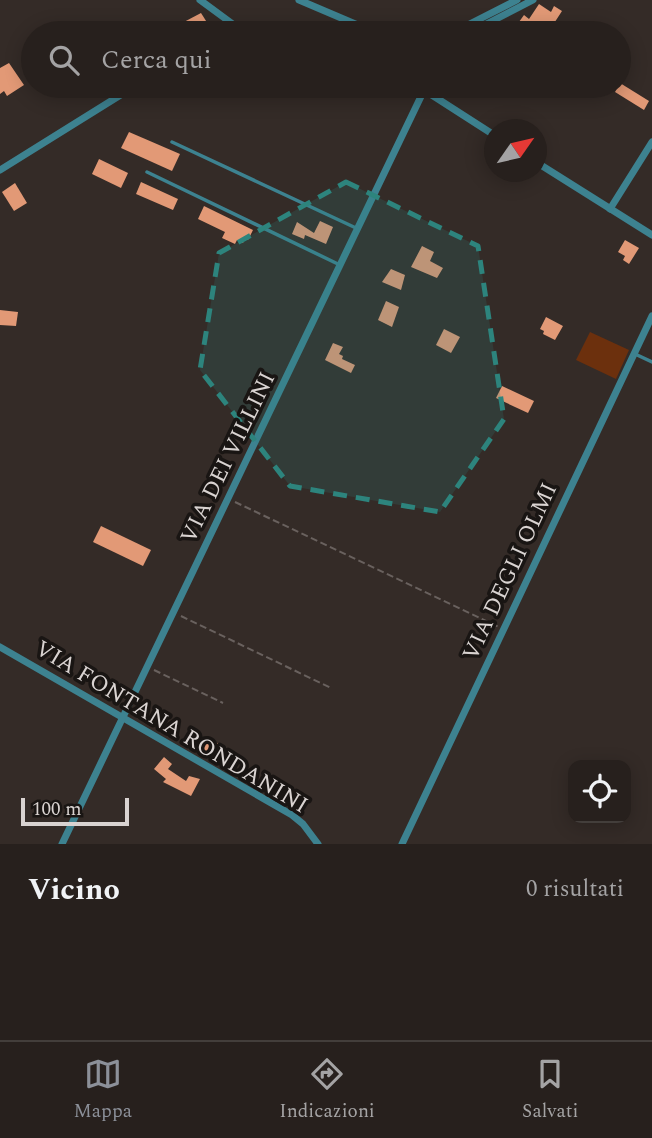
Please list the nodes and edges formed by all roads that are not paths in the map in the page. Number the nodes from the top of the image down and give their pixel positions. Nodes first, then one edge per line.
1 (200, 0) edge
2 (299, 0) edge
3 (517, 0) edge
4 (533, 0) edge
5 (229, 21) edge
6 (348, 21) edge
7 (476, 21) edge
8 (492, 21) edge
9 (116, 98) edge
10 (420, 98) edge
11 (440, 98) edge
12 (484, 128) edge
13 (172, 142) dead end
14 (652, 142) edge
15 (547, 168) edge
16 (0, 170) edge
17 (147, 172) dead end
18 (610, 209) junction
19 (358, 229) junction
20 (652, 235) edge
21 (342, 266) junction
22 (652, 316) edge
23 (634, 354) junction
24 (652, 362) edge
25 (0, 647) edge
26 (124, 717) junction
27 (62, 844) edge
28 (317, 844) edge
29 (402, 844) edge

1 - 5 street
2 - 6 street
3 - 7 street
4 - 8 street
9 - 16 street
10 - 19 street, VIA DEI VILLINI
11 - 12 street
13 - 19 lane
14 - 18 street
15 - 18 street
17 - 21 lane
18 - 20 street
19 - 21 street, VIA DEI VILLINI
21 - 26 street, VIA DEI VILLINI
22 - 23 street, VIA DEGLI OLMI
23 - 24 lane
23 - 29 street, VIA DEGLI OLMI
25 - 26 street, VIA FONTANA RONDANINI
26 - 27 street, VIA DEI VILLINI
26 - 28 street, VIA FONTANA RONDANINI

